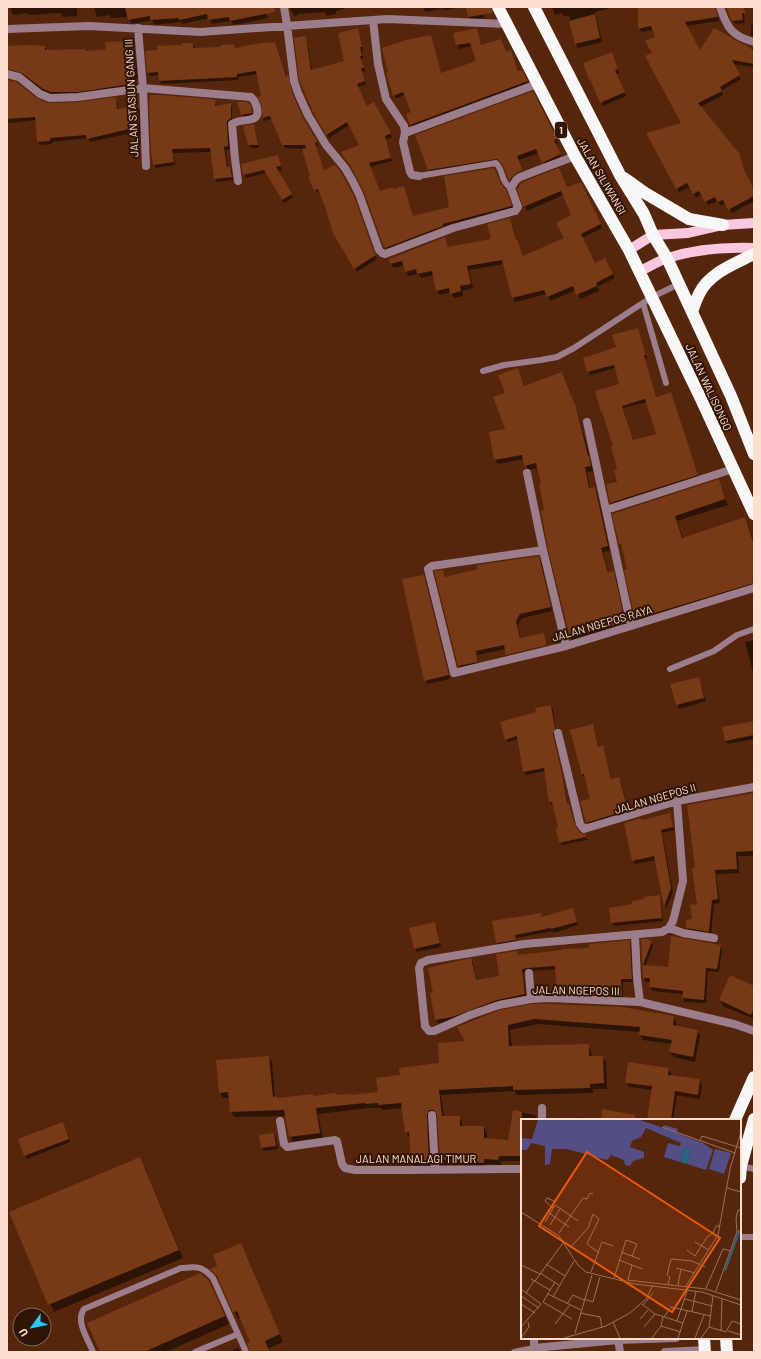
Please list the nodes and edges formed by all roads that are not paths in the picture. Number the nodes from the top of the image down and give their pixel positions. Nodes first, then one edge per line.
1 (284, 7) edge
2 (498, 7) edge
3 (534, 7) edge
4 (720, 7) edge
5 (372, 20) junction
6 (506, 24) junction
7 (287, 25) junction
8 (138, 28) junction
9 (7, 29) edge
10 (754, 42) edge
11 (7, 74) edge
12 (537, 84) junction
13 (143, 88) junction
14 (405, 133) junction
15 (575, 156) junction
16 (146, 166) dead end
17 (620, 175) junction
18 (420, 176) joint
19 (238, 181) dead end
20 (511, 188) junction
21 (754, 223) edge
22 (723, 225) junction
23 (653, 235) junction
24 (754, 248) edge
25 (629, 250) junction
26 (754, 254) edge
27 (667, 258) junction
28 (640, 271) junction
29 (679, 284) junction
30 (647, 300) junction
31 (692, 312) junction
32 (483, 371) dead end
33 (666, 383) dead end
34 (587, 422) dead end
35 (754, 454) edge
36 (733, 469) junction
37 (527, 473) dead end
38 (606, 510) junction
39 (754, 514) edge
40 (542, 550) junction
41 (754, 588) edge
42 (631, 626) junction
43 (754, 629) edge
44 (566, 646) junction
45 (670, 669) dead end
46 (558, 733) dead end
47 (754, 787) edge
48 (677, 801) junction
49 (669, 928) junction
50 (635, 935) junction
51 (714, 938) dead end
52 (529, 973) dead end
53 (531, 999) junction
54 (640, 1002) junction
55 (754, 1031) edge
56 (754, 1077) edge
57 (542, 1108) dead end
58 (432, 1115) dead end
59 (542, 1119) edge
60 (735, 1119) edge
61 (754, 1119) edge
62 (280, 1121) dead end
63 (521, 1169) edge
64 (754, 1169) edge
65 (436, 1170) junction
66 (741, 1172) edge
67 (741, 1237) edge
68 (754, 1237) edge
69 (238, 1334) junction
70 (534, 1339) edge
71 (618, 1339) edge
72 (726, 1339) edge
73 (704, 1347) edge
74 (534, 1348) junction
75 (569, 1348) edge
76 (93, 1352) edge
77 (195, 1352) edge
78 (246, 1352) edge
79 (514, 1352) edge
80 (620, 1352) edge
81 (665, 1352) edge
82 (727, 1352) edge

1 - 7 street
2 - 6 highway, JALAN SILIWANGI / 1
3 - 17 highway, JALAN SILIWANGI
4 - 10 street
5 - 6 street
5 - 7 street
5 - 14 street
6 - 12 highway, JALAN SILIWANGI / 1
7 - 8 street
7 - 20 street
8 - 9 street
8 - 13 street, JALAN STASIUN GANG III
11 - 13 street
12 - 14 street
12 - 15 highway, JALAN SILIWANGI / 1
13 - 16 street, JALAN STASIUN GANG III
13 - 19 street
14 - 18 street
15 - 20 street
15 - 25 highway, JALAN SILIWANGI / 1
17 - 22 highway
17 - 23 highway, JALAN SILIWANGI
18 - 20 lane
21 - 22 main road
22 - 23 main road
23 - 25 main road
23 - 27 highway, JALAN SILIWANGI
24 - 27 main road
25 - 28 highway, JALAN SILIWANGI / 1
26 - 31 highway
27 - 28 main road
27 - 29 highway, JALAN WALISONGO
28 - 30 highway, JALAN WALISONGO / 1
29 - 30 lane
29 - 31 highway, JALAN WALISONGO
30 - 32 lane
30 - 33 lane
30 - 36 highway, JALAN WALISONGO / 1
31 - 35 highway, JALAN WALISONGO
34 - 38 street
36 - 38 street
36 - 39 highway, JALAN WALISONGO / 1
37 - 40 street
38 - 42 street
40 - 44 street
40 - 44 street, JALAN NGEPOS RAYA
41 - 42 street, JALAN NGEPOS RAYA
42 - 44 street, JALAN NGEPOS RAYA
43 - 45 lane
46 - 48 street, JALAN NGEPOS II
47 - 48 street, JALAN NGEPOS II
48 - 49 street
49 - 50 street
49 - 51 street
50 - 53 street, JALAN NGEPOS III
50 - 54 street
52 - 53 street
53 - 54 street, JALAN NGEPOS III
54 - 55 street, JALAN NGEPOS III
56 - 60 highway
57 - 59 street
58 - 65 street
61 - 66 highway
62 - 65 street, JALAN MANALAGI TIMUR
63 - 65 street, JALAN MANALAGI TIMUR
64 - 66 lane
67 - 68 lane
69 - 76 lane
69 - 77 lane
69 - 78 lane
70 - 74 street
71 - 75 street
71 - 80 street
72 - 82 highway
73 - 81 street
74 - 75 street
74 - 79 lane

